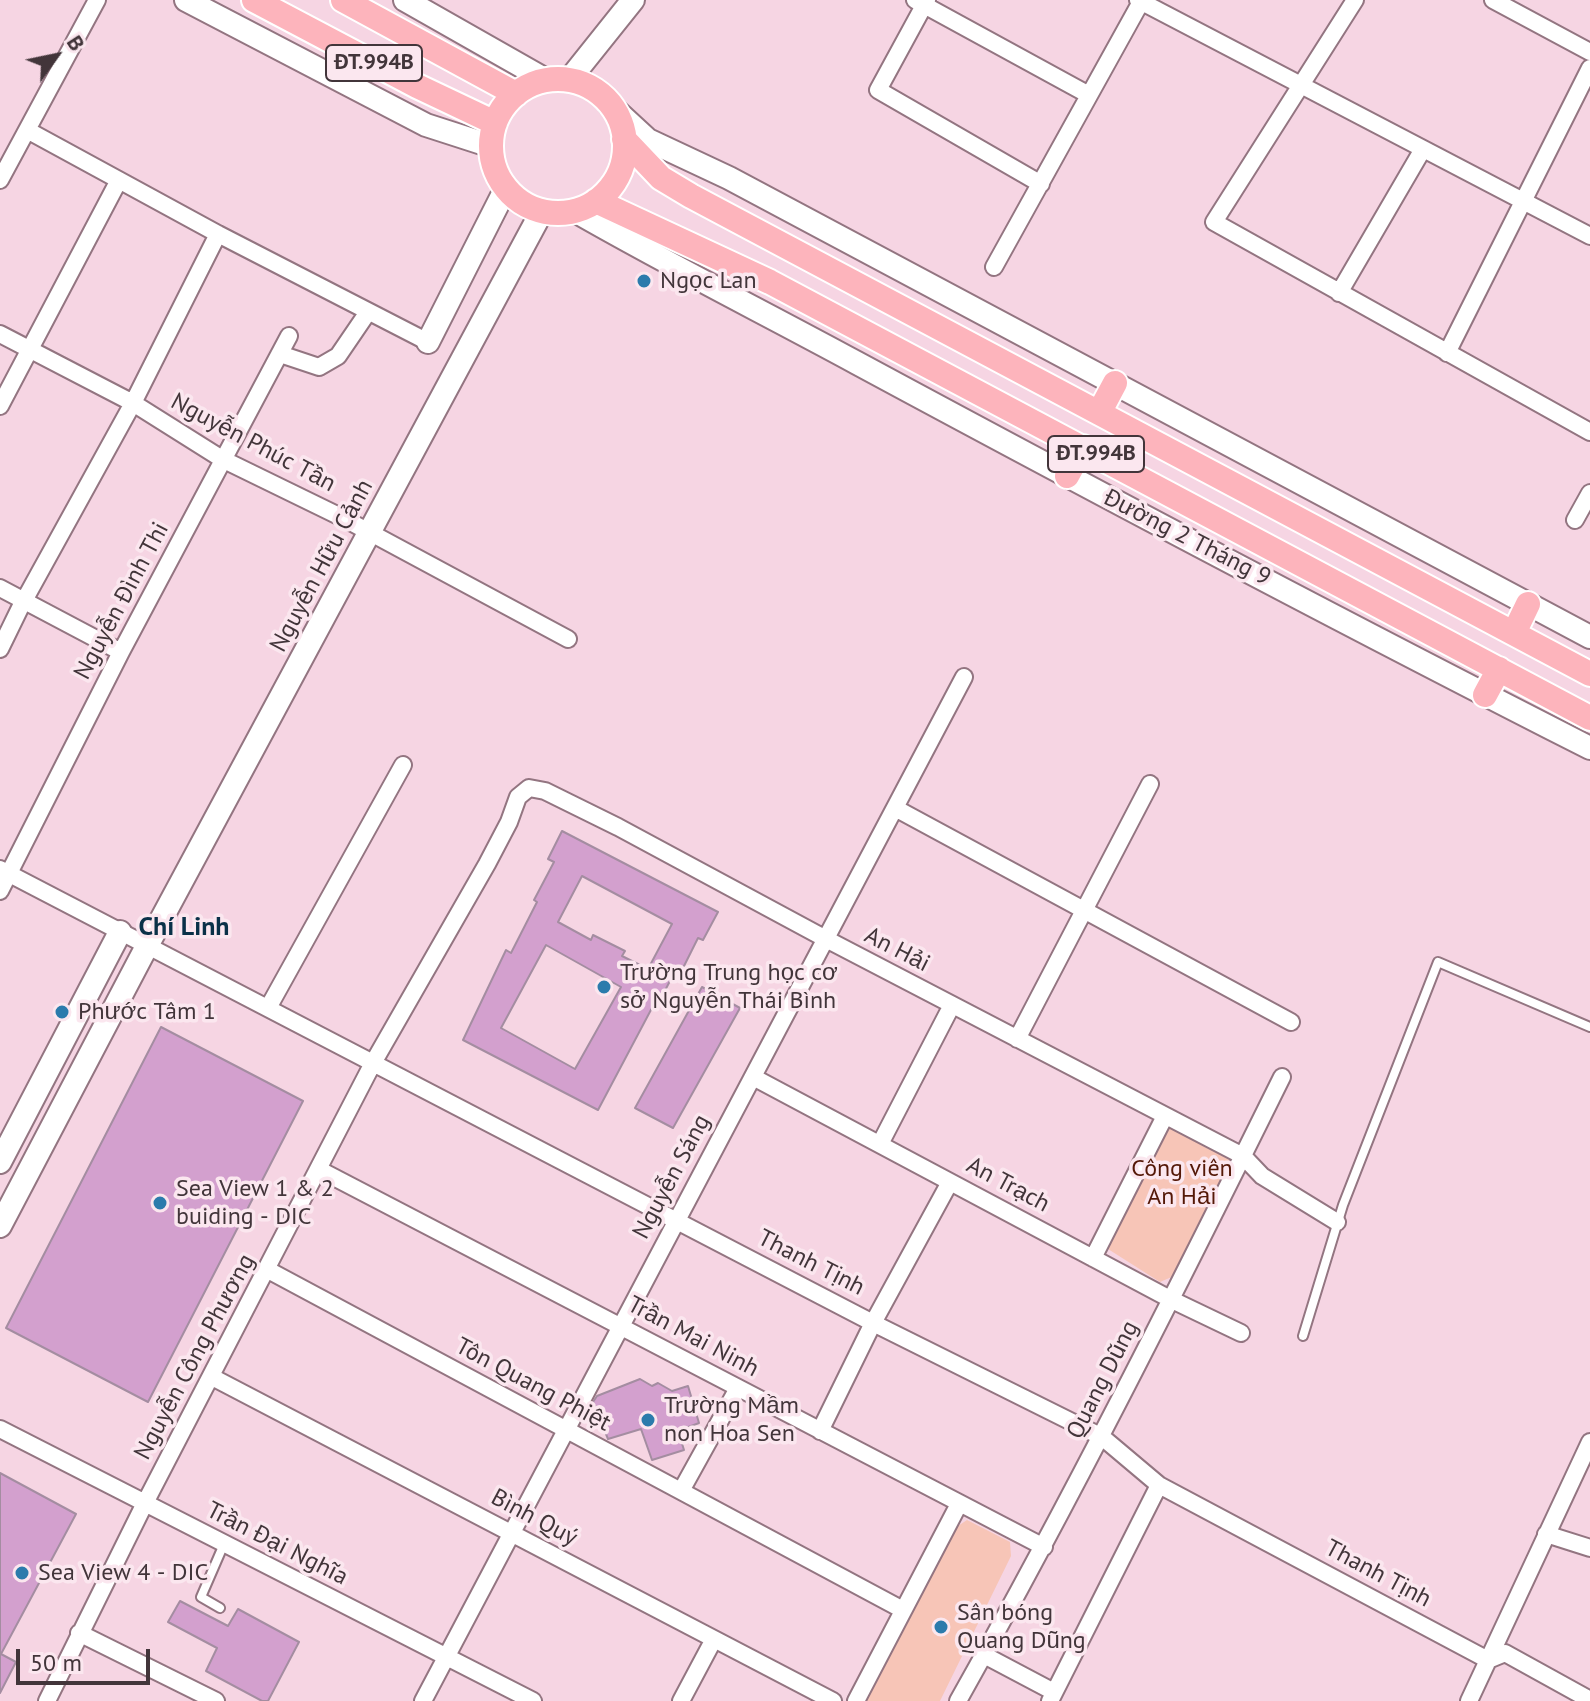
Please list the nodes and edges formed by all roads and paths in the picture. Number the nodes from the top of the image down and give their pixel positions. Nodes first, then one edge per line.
1 (97, 0) edge
2 (186, 0) edge
3 (254, 0) edge
4 (343, 0) edge
5 (405, 0) edge
6 (633, 0) edge
7 (1355, 0) edge
8 (1493, 0) edge
9 (1140, 1) edge
10 (921, 2) edge
11 (1590, 52) edge
12 (1590, 68) edge
13 (557, 80) junction
14 (1301, 86) junction
15 (516, 94) junction
16 (1089, 95) junction
17 (610, 105) junction
18 (27, 130) junction
19 (493, 134) junction
20 (624, 139) junction
21 (1423, 149) junction
22 (0, 180) edge
23 (119, 180) junction
24 (1041, 184) junction
25 (506, 188) junction
26 (1523, 201) junction
27 (586, 206) junction
28 (542, 211) junction
29 (218, 234) junction
30 (1590, 236) edge
31 (994, 267) dead end
32 (1339, 293) junction
33 (368, 312) junction
34 (0, 334) edge
35 (289, 336) dead end
36 (428, 342) joint
37 (30, 349) junction
38 (1447, 353) junction
39 (280, 354) junction
40 (1115, 383) junction
41 (133, 403) junction
42 (0, 406) edge
43 (1099, 413) junction
44 (1590, 432) edge
45 (1083, 447) junction
46 (222, 459) junction
47 (1067, 476) junction
48 (1590, 493) edge
49 (1575, 520) dead end
50 (369, 533) junction
51 (0, 588) edge
52 (23, 601) junction
53 (1528, 604) junction
54 (1514, 633) junction
55 (1590, 637) edge
56 (568, 639) dead end
57 (0, 649) edge
58 (121, 652) junction
59 (1499, 669) junction
60 (1590, 674) edge
61 (964, 677) dead end
62 (1485, 695) junction
63 (1590, 718) edge
64 (1590, 748) edge
65 (403, 765) dead end
66 (1150, 784) dead end
67 (529, 788) joint
68 (895, 808) junction
69 (5, 872) edge
70 (0, 891) edge
71 (1084, 910) junction
72 (120, 932) junction
73 (826, 939) junction
74 (147, 946) junction
75 (952, 1005) junction
76 (268, 1008) junction
77 (1291, 1022) dead end
78 (1590, 1027) edge
79 (1017, 1039) junction
80 (373, 1063) junction
81 (753, 1077) junction
82 (1282, 1077) dead end
83 (1165, 1116) junction
84 (880, 1144) junction
85 (1243, 1156) junction
86 (0, 1162) edge
87 (320, 1170) junction
88 (950, 1182) junction
89 (675, 1220) junction
90 (1337, 1222) junction
91 (0, 1226) edge
92 (1093, 1258) junction
93 (268, 1270) junction
94 (1170, 1299) junction
95 (873, 1323) junction
96 (621, 1327) junction
97 (1241, 1333) dead end
98 (1303, 1336) dead end
99 (212, 1377) junction
100 (738, 1388) junction
101 (0, 1429) edge
102 (567, 1430) junction
103 (820, 1431) junction
104 (1102, 1437) junction
105 (1590, 1442) edge
106 (1159, 1485) junction
107 (681, 1491) junction
108 (145, 1503) junction
109 (959, 1504) junction
110 (512, 1534) junction
111 (1546, 1534) junction
112 (224, 1544) junction
113 (1044, 1547) junction
114 (1590, 1548) edge
115 (220, 1608) dead end
116 (903, 1610) junction
117 (79, 1633) junction
118 (714, 1639) junction
119 (984, 1655) junction
120 (446, 1656) junction
121 (1488, 1660) junction
122 (1052, 1696) edge
123 (1590, 1700) edge
124 (47, 1701) edge
125 (216, 1701) edge
126 (423, 1701) edge
127 (533, 1701) edge
128 (681, 1701) edge
129 (833, 1701) edge
130 (856, 1701) edge
131 (958, 1701) edge
132 (1469, 1701) edge

1 - 18 street
2 - 19 main road, ĐT.994B
3 - 19 main road, ĐT.994B
4 - 15 main road, ĐT.994B
5 - 13 main road, ĐT.994B
6 - 13 main road
7 - 14 street
8 - 11 street
9 - 14 street
9 - 16 street
10 - 16 street
10 - 24 street
12 - 26 street
13 - 15 main road
13 - 17 main road, ĐT.994B
14 - 21 street
14 - 32 street
15 - 19 main road
16 - 24 street
17 - 20 main road, ĐT.994B
17 - 40 main road, ĐT.994B
18 - 22 street
18 - 23 street
19 - 25 main road
20 - 27 main road
20 - 43 main road, ĐT.994B
21 - 26 street
21 - 32 street
23 - 29 street
23 - 37 street
24 - 31 street
25 - 28 main road
25 - 36 main road
26 - 30 street
26 - 38 street
27 - 28 main road, ĐT.994B
27 - 45 main road, Đường 2 Tháng 9 / ĐT.994B
27 - 47 main road, Đường 2 Tháng 9 / ĐT.994B
28 - 50 main road, Nguyễn Hữu Cảnh
29 - 33 street
29 - 41 street
32 - 38 street
33 - 36 street
33 - 39 street
34 - 37 street, Nguyễn Phúc Tần
35 - 39 street, Nguyễn Đình Thi
37 - 41 street, Nguyễn Phúc Tần
37 - 42 street
38 - 44 street
39 - 46 street, Nguyễn Đình Thi
40 - 43 main road
40 - 53 main road, ĐT.994B
41 - 46 street, Nguyễn Phúc Tần
41 - 52 street
43 - 54 main road, ĐT.994B
45 - 47 main road
45 - 59 main road, Đường 2 Tháng 9 / ĐT.994B
46 - 50 street, Nguyễn Phúc Tần
46 - 58 street, Nguyễn Đình Thi
47 - 62 main road, Đường 2 Tháng 9 / ĐT.994B
48 - 49 street
50 - 56 street, Nguyễn Phúc Tần
50 - 74 main road, Nguyễn Hữu Cảnh
51 - 52 street
52 - 57 street
52 - 58 street
53 - 54 main road
53 - 55 main road, ĐT.994B
54 - 60 main road, ĐT.994B
58 - 69 street, Nguyễn Đình Thi
59 - 62 main road
59 - 63 main road, Đường 2 Tháng 9 / ĐT.994B
61 - 68 street, Nguyễn Sáng
62 - 64 main road, Đường 2 Tháng 9 / ĐT.994B
65 - 76 street
66 - 71 street
67 - 73 street, An Hải
67 - 80 street, Nguyễn Công Phương
68 - 71 street
68 - 73 street, Nguyễn Sáng
69 - 70 street, Nguyễn Đình Thi
69 - 72 street, Thanh Tịnh
71 - 77 street
71 - 79 street
72 - 74 street, Thanh Tịnh
72 - 86 main road
73 - 75 street, An Hải
73 - 81 street, Nguyễn Sáng
74 - 76 street, Thanh Tịnh
74 - 91 main road, Nguyễn Hữu Cảnh
75 - 79 street, An Hải
75 - 84 street
76 - 80 street, Thanh Tịnh
78 - 90 lane
79 - 83 street, An Hải
80 - 87 street, Nguyễn Công Phương
80 - 89 street, Thanh Tịnh
81 - 84 street, An Trạch
81 - 89 street, Nguyễn Sáng
82 - 85 street, Quang Dũng
83 - 85 street, An Hải
83 - 92 street
84 - 88 street, An Trạch
85 - 90 street, An Hải
85 - 94 street, Quang Dũng
87 - 93 street, Nguyễn Công Phương
87 - 96 street, Trần Mai Ninh
88 - 92 street, An Trạch
88 - 95 street
89 - 95 street, Thanh Tịnh
89 - 96 street, Nguyễn Sáng
90 - 98 lane
92 - 94 street, An Trạch
93 - 99 street, Nguyễn Công Phương
93 - 102 street, Tôn Quang Phiệt
94 - 97 street, An Trạch
94 - 104 street, Quang Dũng
95 - 103 street
95 - 104 street, Thanh Tịnh
96 - 100 street, Trần Mai Ninh
96 - 102 street, Nguyễn Sáng
99 - 108 street, Nguyễn Công Phương
99 - 110 street, Bình Quý
100 - 103 street, Trần Mai Ninh
100 - 107 street
101 - 108 street, Trần Đại Nghĩa
102 - 107 street, Tôn Quang Phiệt
102 - 110 street, Nguyễn Sáng
103 - 109 street, Trần Mai Ninh
104 - 106 street, Thanh Tịnh
104 - 113 street, Quang Dũng
105 - 111 street
106 - 121 street, Thanh Tịnh
106 - 122 street
107 - 116 street, Tôn Quang Phiệt
108 - 112 street, Trần Đại Nghĩa
108 - 117 street, Nguyễn Công Phương
109 - 113 street, Trần Mai Ninh
109 - 116 street
110 - 118 street, Bình Quý
110 - 120 street, Nguyễn Sáng
111 - 114 street
111 - 121 street
112 - 115 lane
112 - 120 street, Trần Đại Nghĩa
113 - 119 street, Quang Dũng
116 - 130 street
117 - 124 street, Nguyễn Công Phương
117 - 125 street
118 - 128 street
118 - 129 street, Bình Quý
119 - 122 street
119 - 131 street, Quang Dũng
120 - 126 street, Nguyễn Sáng
120 - 127 street, Trần Đại Nghĩa
121 - 123 street, Thanh Tịnh
121 - 132 street

